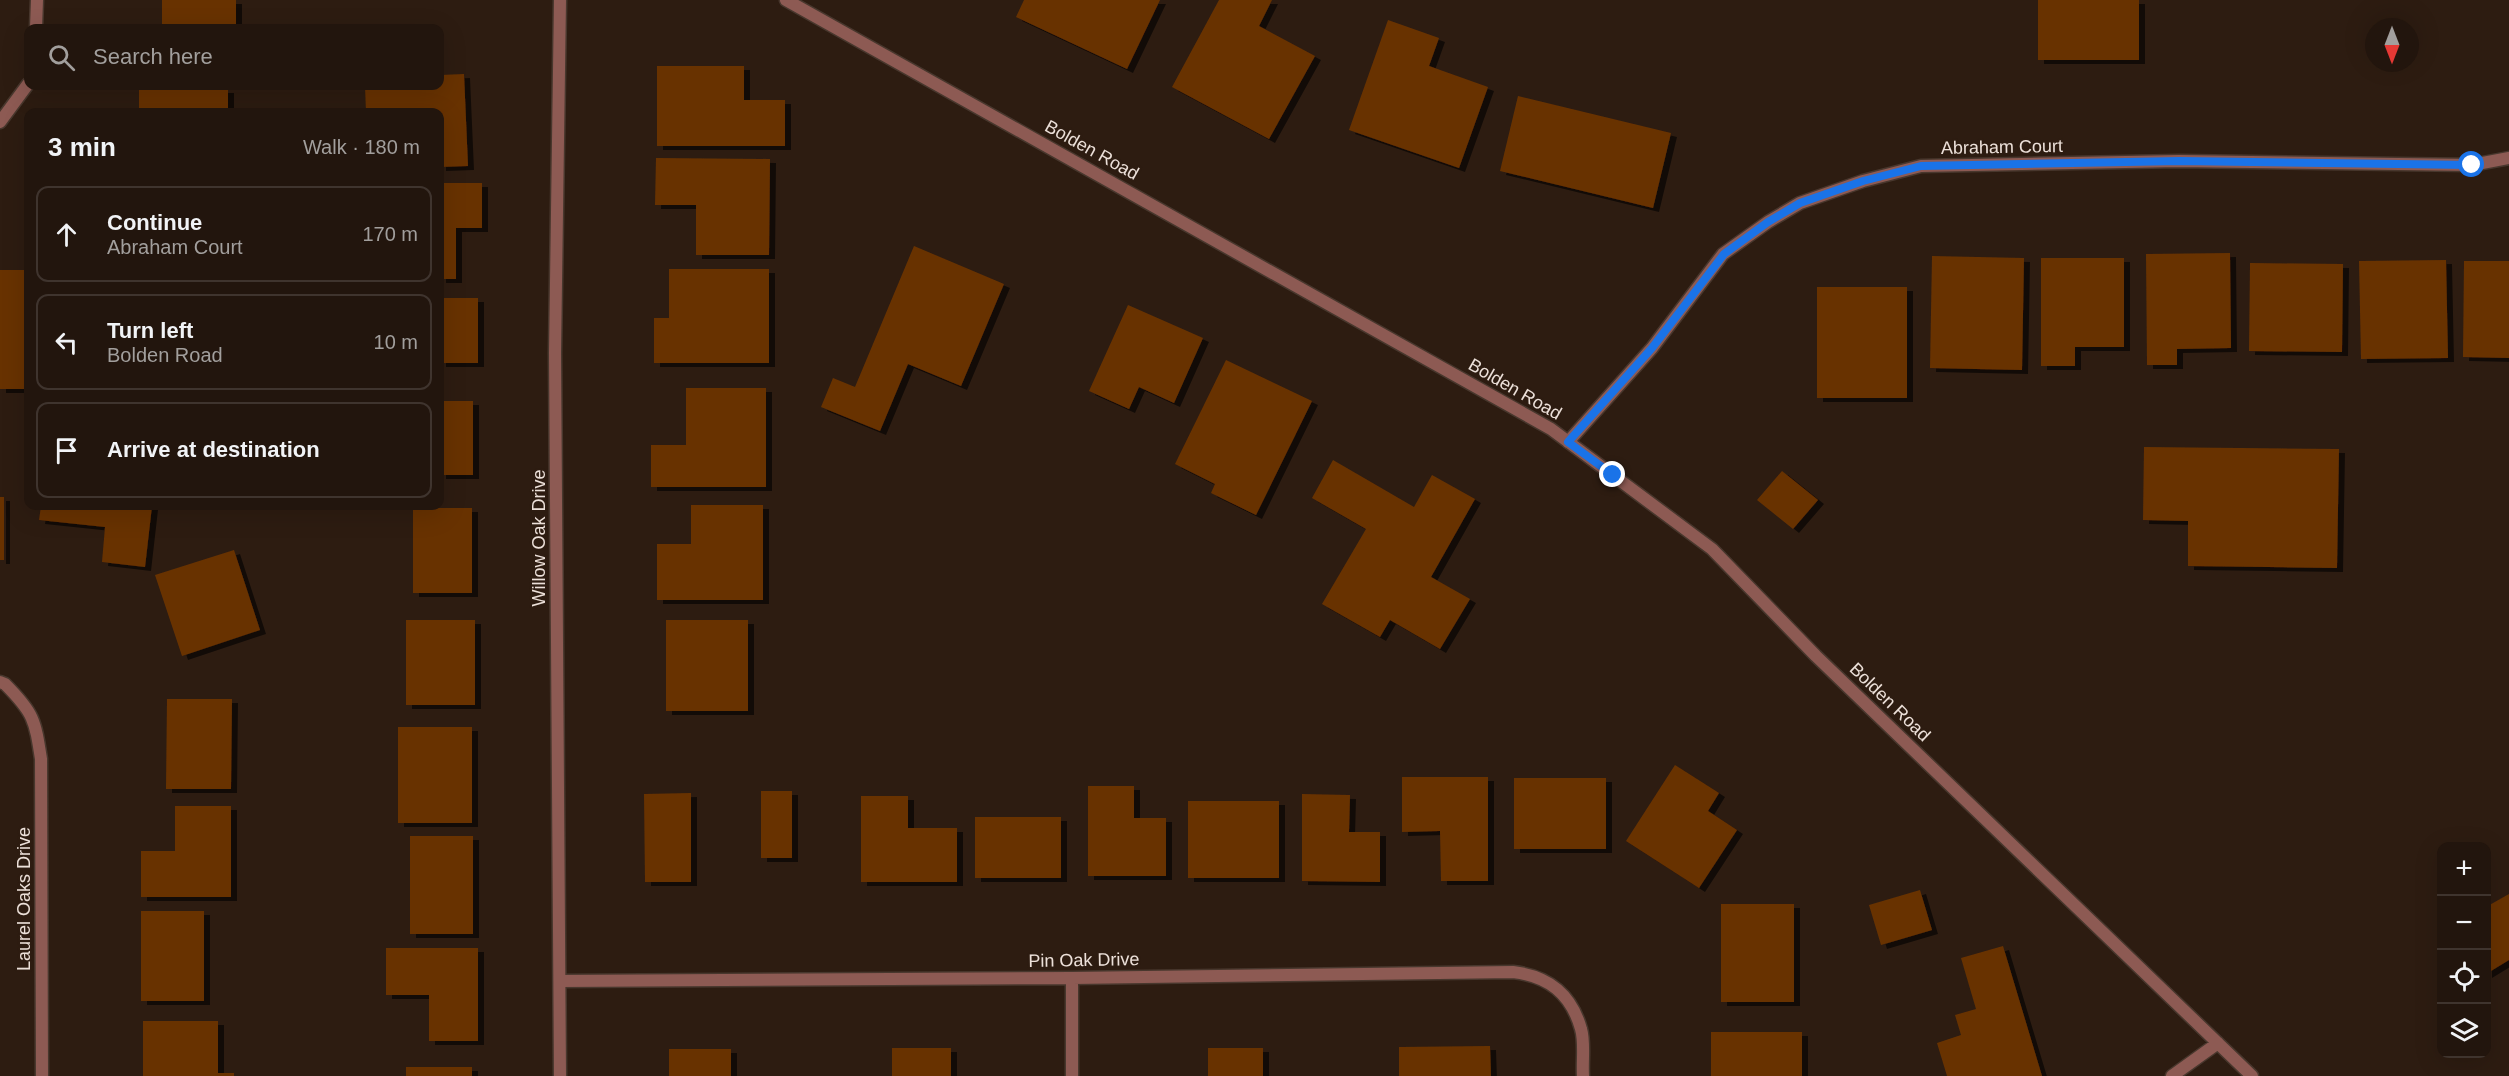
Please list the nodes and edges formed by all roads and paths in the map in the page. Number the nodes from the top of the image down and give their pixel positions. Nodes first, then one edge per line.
1 (37, 0) edge
2 (560, 0) edge
3 (786, 0) edge
4 (36, 24) edge
5 (24, 89) edge
6 (0, 122) edge
7 (2509, 158) edge
8 (1568, 442) junction
9 (0, 682) edge
10 (1072, 978) junction
11 (560, 981) junction
12 (2218, 1042) junction
13 (42, 1076) edge
14 (560, 1076) edge
15 (1072, 1076) edge
16 (1582, 1076) edge
17 (2172, 1076) edge
18 (2252, 1076) edge

1 - 4 street
2 - 11 street, Willow Oak Drive
3 - 8 street, Bolden Road
5 - 6 street
7 - 8 street, Abraham Court
8 - 12 street, Bolden Road
9 - 13 street, Laurel Oaks Drive
10 - 11 street, Pin Oak Drive
10 - 15 street
10 - 16 street, Pin Oak Drive
11 - 14 street, Willow Oak Drive
12 - 17 street
12 - 18 street, Bolden Road

